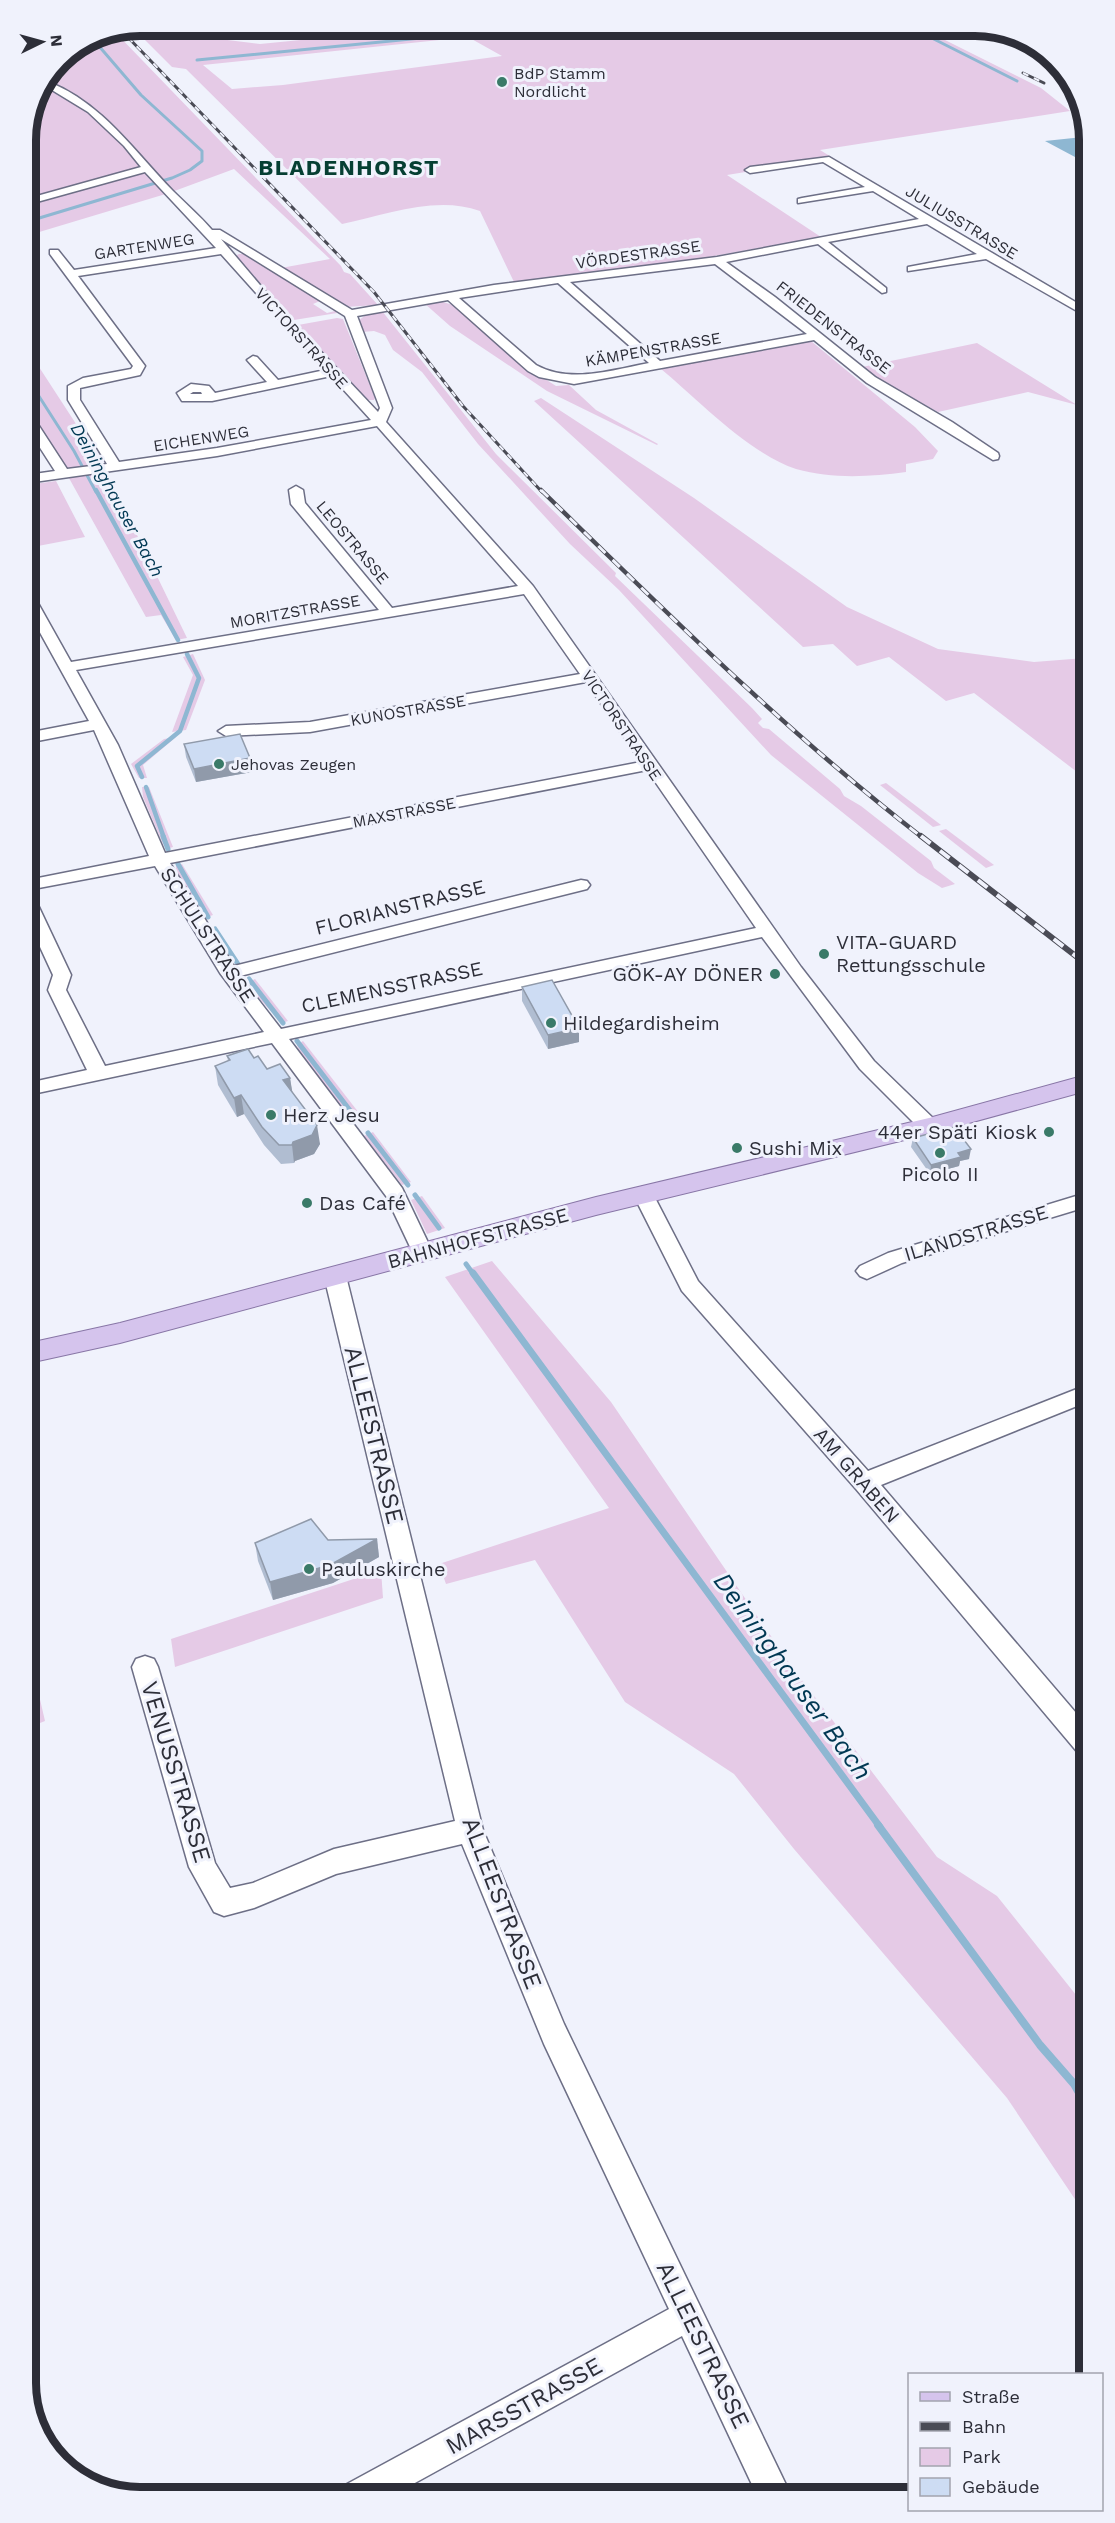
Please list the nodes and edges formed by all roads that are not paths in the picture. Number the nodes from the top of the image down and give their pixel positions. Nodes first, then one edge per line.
1 (52, 86) edge
2 (750, 170) dead end
3 (151, 171) junction
4 (875, 188) junction
5 (36, 200) edge
6 (802, 201) dead end
7 (929, 220) junction
8 (199, 221) junction
9 (819, 240) junction
10 (246, 250) junction
11 (224, 251) junction
12 (54, 252) dead end
13 (987, 255) junction
14 (717, 260) junction
15 (912, 269) dead end
16 (71, 274) junction
17 (562, 280) junction
18 (882, 290) dead end
19 (450, 296) junction
20 (1079, 309) edge
21 (350, 314) junction
22 (817, 336) junction
23 (253, 360) dead end
24 (657, 365) junction
25 (333, 372) junction
26 (274, 383) junction
27 (212, 397) dead end
28 (380, 422) junction
29 (36, 432) edge
30 (993, 456) dead end
31 (116, 468) junction
32 (63, 474) junction
33 (36, 477) edge
34 (296, 490) dead end
35 (528, 589) junction
36 (36, 612) edge
37 (389, 613) junction
38 (68, 667) junction
39 (590, 677) junction
40 (99, 724) junction
41 (226, 730) dead end
42 (36, 736) edge
43 (649, 765) junction
44 (159, 859) junction
45 (36, 883) edge
46 (581, 885) dead end
47 (36, 920) edge
48 (765, 931) junction
49 (229, 973) junction
50 (277, 1035) junction
51 (99, 1074) junction
52 (1079, 1085) edge
53 (36, 1087) edge
54 (929, 1126) junction
55 (643, 1194) junction
56 (1079, 1202) edge
57 (423, 1253) junction
58 (867, 1271) dead end
59 (335, 1276) junction
60 (36, 1351) edge
61 (1079, 1396) edge
62 (864, 1482) junction
63 (145, 1667) dead end
64 (1079, 1735) edge
65 (470, 1830) junction
66 (689, 2315) junction
67 (375, 2487) edge
68 (770, 2487) edge

1 - 3 street, VICTORSTRASSE
2 - 4 street, JULIUSSTRASSE
3 - 5 street
3 - 8 street, VICTORSTRASSE
4 - 6 street
4 - 7 street, JULIUSSTRASSE
7 - 9 street, VÖRDESTRASSE
7 - 13 street, JULIUSSTRASSE
8 - 10 street, VICTORSTRASSE
8 - 11 street, VICTORSTRASSE
9 - 14 street, VÖRDESTRASSE
9 - 18 street
10 - 11 street
10 - 21 street, VICTORSTRASSE
11 - 16 street, GARTENWEG
11 - 25 street, VICTORSTRASSE
12 - 16 street, GARTENWEG
13 - 15 street
13 - 20 street, JULIUSSTRASSE
14 - 17 street, VÖRDESTRASSE
14 - 22 street, FRIEDENSTRASSE
16 - 31 street, GARTENWEG
17 - 19 street, VÖRDESTRASSE
17 - 24 street
19 - 21 street, VÖRDESTRASSE
19 - 24 street, KÄMPENSTRASSE
21 - 28 street, VICTORSTRASSE
22 - 24 street, KÄMPENSTRASSE
22 - 30 street, FRIEDENSTRASSE
23 - 26 street
25 - 26 street
25 - 28 street, VICTORSTRASSE
26 - 27 street
28 - 31 street, EICHENWEG
28 - 35 street, VICTORSTRASSE
29 - 32 street
31 - 32 street, EICHENWEG
32 - 33 street, EICHENWEG
34 - 37 street, LEOSTRASSE
35 - 37 street, MORITZSTRASSE
35 - 39 street, VICTORSTRASSE
36 - 38 street, SCHULSTRASSE
37 - 38 street, MORITZSTRASSE
38 - 40 street, SCHULSTRASSE
39 - 41 street, KUNOSTRASSE
39 - 43 street, VICTORSTRASSE
40 - 42 street
40 - 44 street, SCHULSTRASSE
43 - 44 street, MAXSTRASSE
43 - 48 street, VICTORSTRASSE
44 - 45 street, MAXSTRASSE
44 - 49 street, SCHULSTRASSE
46 - 49 street, FLORIANSTRASSE
47 - 51 street
48 - 50 street, CLEMENSSTRASSE
48 - 54 street, VICTORSTRASSE
49 - 50 street, SCHULSTRASSE
50 - 51 street, CLEMENSSTRASSE
50 - 57 street, SCHULSTRASSE
51 - 53 street, CLEMENSSTRASSE
52 - 54 main road, BAHNHOFSTRASSE
54 - 55 main road, BAHNHOFSTRASSE
55 - 57 main road, BAHNHOFSTRASSE
55 - 62 street, AM GRABEN
56 - 58 street, ILANDSTRASSE
57 - 59 main road, BAHNHOFSTRASSE
59 - 60 main road, BAHNHOFSTRASSE
59 - 65 street, ALLEESTRASSE
61 - 62 street
62 - 64 street, AM GRABEN
63 - 65 street, VENUSSTRASSE
65 - 66 street, ALLEESTRASSE
66 - 67 street, MARSSTRASSE
66 - 68 street, ALLEESTRASSE

